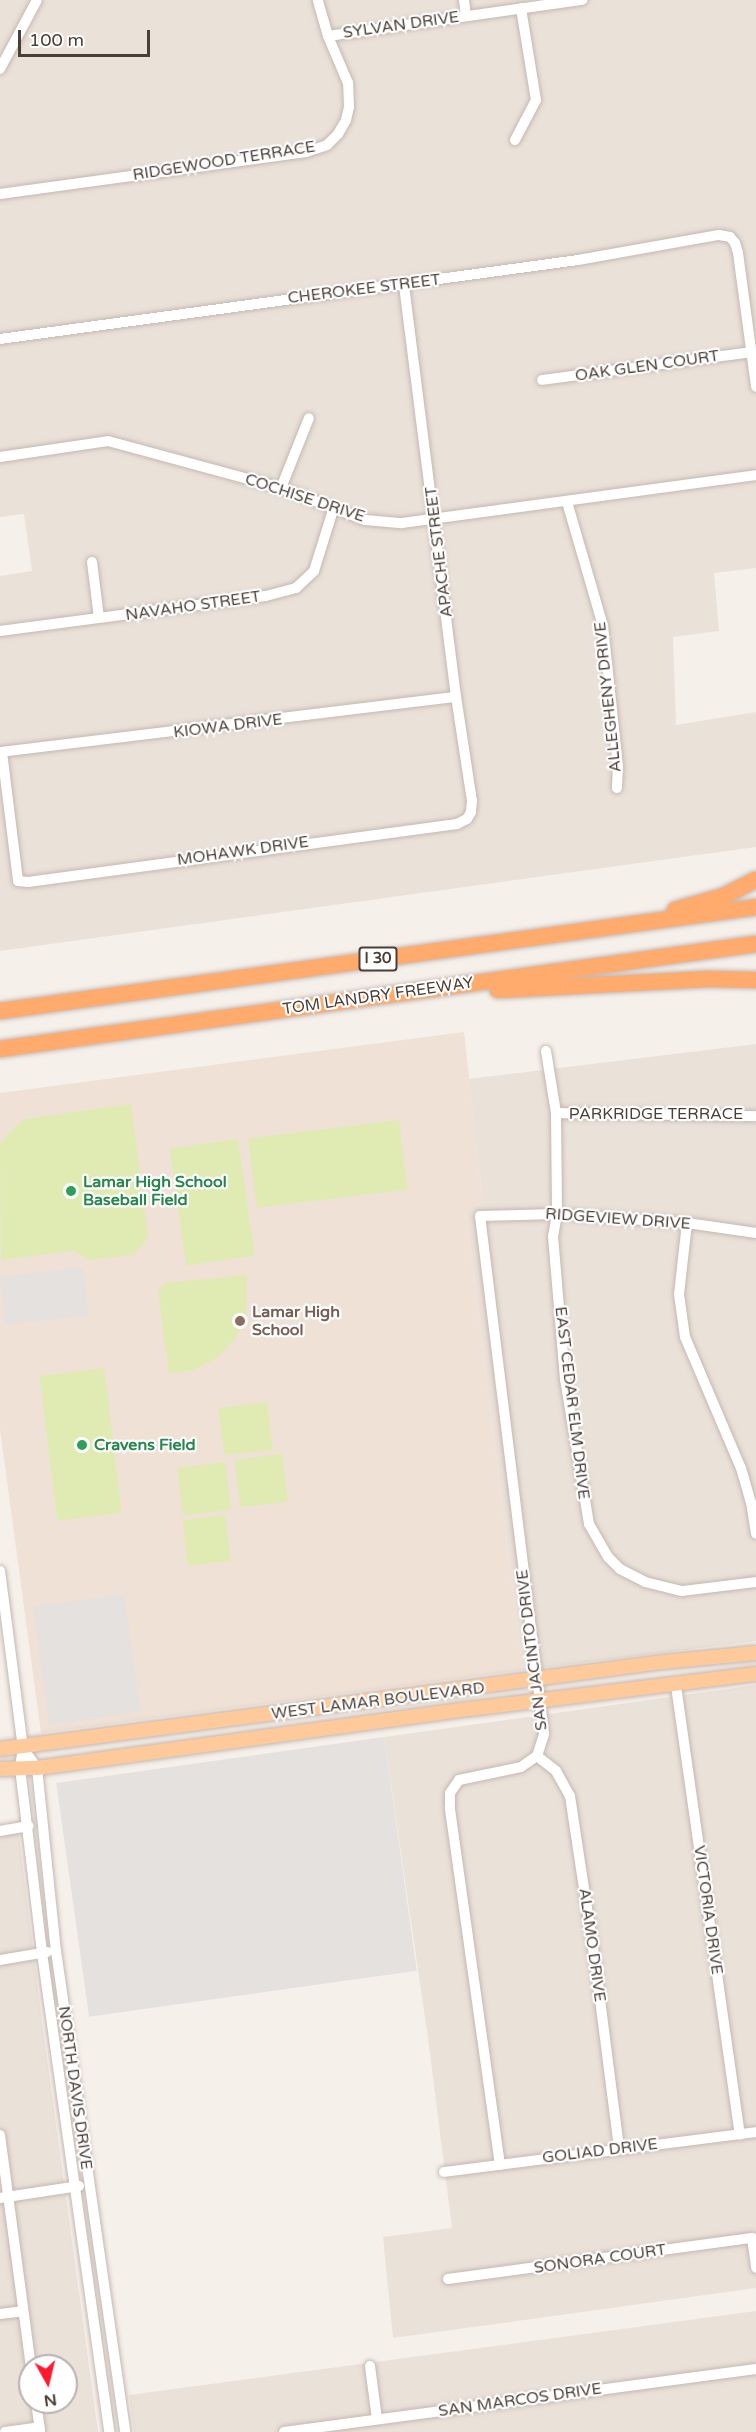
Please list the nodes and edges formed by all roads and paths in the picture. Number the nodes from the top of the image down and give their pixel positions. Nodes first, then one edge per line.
1 (37, 0) edge
2 (318, 0) edge
3 (464, 0) edge
4 (582, 0) edge
5 (521, 8) junction
6 (466, 16) junction
7 (328, 36) junction
8 (0, 69) edge
9 (515, 140) dead end
10 (0, 194) edge
11 (404, 284) junction
12 (0, 339) edge
13 (751, 351) junction
14 (542, 380) dead end
15 (756, 387) edge
16 (309, 417) dead end
17 (0, 457) edge
18 (756, 476) edge
19 (280, 488) junction
20 (567, 502) junction
21 (333, 510) junction
22 (436, 520) junction
23 (92, 562) dead end
24 (99, 618) junction
25 (0, 631) edge
26 (456, 697) junction
27 (1, 752) edge
28 (617, 788) dead end
29 (467, 819) joint
30 (756, 880) edge
31 (756, 908) edge
32 (519, 940) junction
33 (756, 944) edge
34 (756, 980) edge
35 (359, 999) junction
36 (0, 1011) edge
37 (0, 1050) edge
38 (546, 1052) dead end
39 (556, 1113) junction
40 (756, 1116) edge
41 (557, 1214) junction
42 (480, 1216) joint
43 (687, 1223) junction
44 (756, 1233) edge
45 (756, 1534) edge
46 (0, 1571) edge
47 (756, 1582) edge
48 (756, 1653) edge
49 (756, 1674) edge
50 (536, 1681) junction
51 (676, 1686) junction
52 (467, 1689) junction
53 (538, 1702) junction
54 (470, 1708) junction
55 (23, 1748) junction
56 (0, 1749) edge
57 (537, 1756) junction
58 (20, 1768) junction
59 (37, 1768) junction
60 (0, 1769) edge
61 (28, 1826) junction
62 (0, 1831) edge
63 (56, 1951) junction
64 (42, 1953) junction
65 (0, 1960) edge
66 (756, 2132) edge
67 (740, 2134) junction
68 (0, 2136) edge
69 (619, 2148) junction
70 (500, 2164) junction
71 (444, 2172) dead end
72 (88, 2185) junction
73 (74, 2187) junction
74 (4, 2197) edge
75 (756, 2268) edge
76 (448, 2279) dead end
77 (23, 2311) junction
78 (0, 2314) edge
79 (29, 2354) edge
80 (370, 2366) dead end
81 (756, 2369) edge
82 (38, 2414) edge
83 (377, 2419) junction
84 (40, 2430) edge
85 (5, 2432) edge
86 (109, 2432) edge
87 (125, 2432) edge
88 (284, 2432) edge

1 - 8 street
2 - 7 street, RIDGEWOOD TERRACE
3 - 6 street
4 - 5 street, SYLVAN DRIVE
5 - 6 street, SYLVAN DRIVE
5 - 9 street
6 - 7 street, SYLVAN DRIVE
7 - 10 street, RIDGEWOOD TERRACE
11 - 12 street, CHEROKEE STREET
11 - 13 street, CHEROKEE STREET
11 - 22 street, APACHE STREET
13 - 14 street, OAK GLEN COURT
13 - 15 street
16 - 19 street
17 - 19 street, COCHISE DRIVE
18 - 20 street, COCHISE DRIVE
19 - 21 street, COCHISE DRIVE
20 - 22 street, COCHISE DRIVE
20 - 28 street, ALLEGHENY DRIVE
21 - 22 street, COCHISE DRIVE
21 - 24 street, NAVAHO STREET
22 - 26 street, APACHE STREET
23 - 24 street
24 - 25 street, NAVAHO STREET
26 - 27 street, KIOWA DRIVE
26 - 29 street, APACHE STREET
27 - 29 street, MOHAWK DRIVE
30 - 32 highway
31 - 32 highway, I 30
32 - 36 highway, I 30
33 - 35 highway, TOM LANDRY FREEWAY / I 30
34 - 35 highway
35 - 37 highway, TOM LANDRY FREEWAY / I 30
38 - 39 street, EAST CEDAR ELM DRIVE
39 - 40 street, PARKRIDGE TERRACE
39 - 41 street, EAST CEDAR ELM DRIVE
41 - 42 street, RIDGEVIEW DRIVE
41 - 43 street, RIDGEVIEW DRIVE
41 - 47 street, EAST CEDAR ELM DRIVE
42 - 50 street, SAN JACINTO DRIVE
43 - 44 street, RIDGEVIEW DRIVE
43 - 45 street
46 - 55 street, NORTH DAVIS DRIVE
48 - 50 main road, WEST LAMAR BOULEVARD
49 - 51 main road, WEST LAMAR BOULEVARD
50 - 52 main road, WEST LAMAR BOULEVARD
50 - 53 street, SAN JACINTO DRIVE
51 - 53 main road, WEST LAMAR BOULEVARD
51 - 67 street, VICTORIA DRIVE
52 - 54 main road
52 - 55 main road, WEST LAMAR BOULEVARD
53 - 54 main road, WEST LAMAR BOULEVARD
53 - 57 street, SAN JACINTO DRIVE
54 - 59 main road, WEST LAMAR BOULEVARD
55 - 56 main road, WEST LAMAR BOULEVARD
55 - 58 street, NORTH DAVIS DRIVE
55 - 59 street, NORTH DAVIS DRIVE
57 - 69 street, ALAMO DRIVE
57 - 70 street, SAN JACINTO DRIVE
58 - 59 main road, WEST LAMAR BOULEVARD
58 - 60 main road, WEST LAMAR BOULEVARD
58 - 61 street, NORTH DAVIS DRIVE
59 - 63 street, NORTH DAVIS DRIVE
61 - 62 street
61 - 64 street, NORTH DAVIS DRIVE
63 - 64 street
63 - 72 street, NORTH DAVIS DRIVE
64 - 65 street
64 - 73 street, NORTH DAVIS DRIVE
66 - 67 street, GOLIAD DRIVE
67 - 69 street, GOLIAD DRIVE
68 - 74 street
69 - 70 street, GOLIAD DRIVE
70 - 71 street, GOLIAD DRIVE
72 - 73 street
72 - 87 street, NORTH DAVIS DRIVE
73 - 74 street
73 - 86 street, NORTH DAVIS DRIVE
74 - 77 street
75 - 76 street, SONORA COURT
77 - 78 street
77 - 79 street
80 - 83 street
81 - 83 street, SAN MARCOS DRIVE
82 - 84 street
83 - 88 street, SAN MARCOS DRIVE
84 - 85 street

